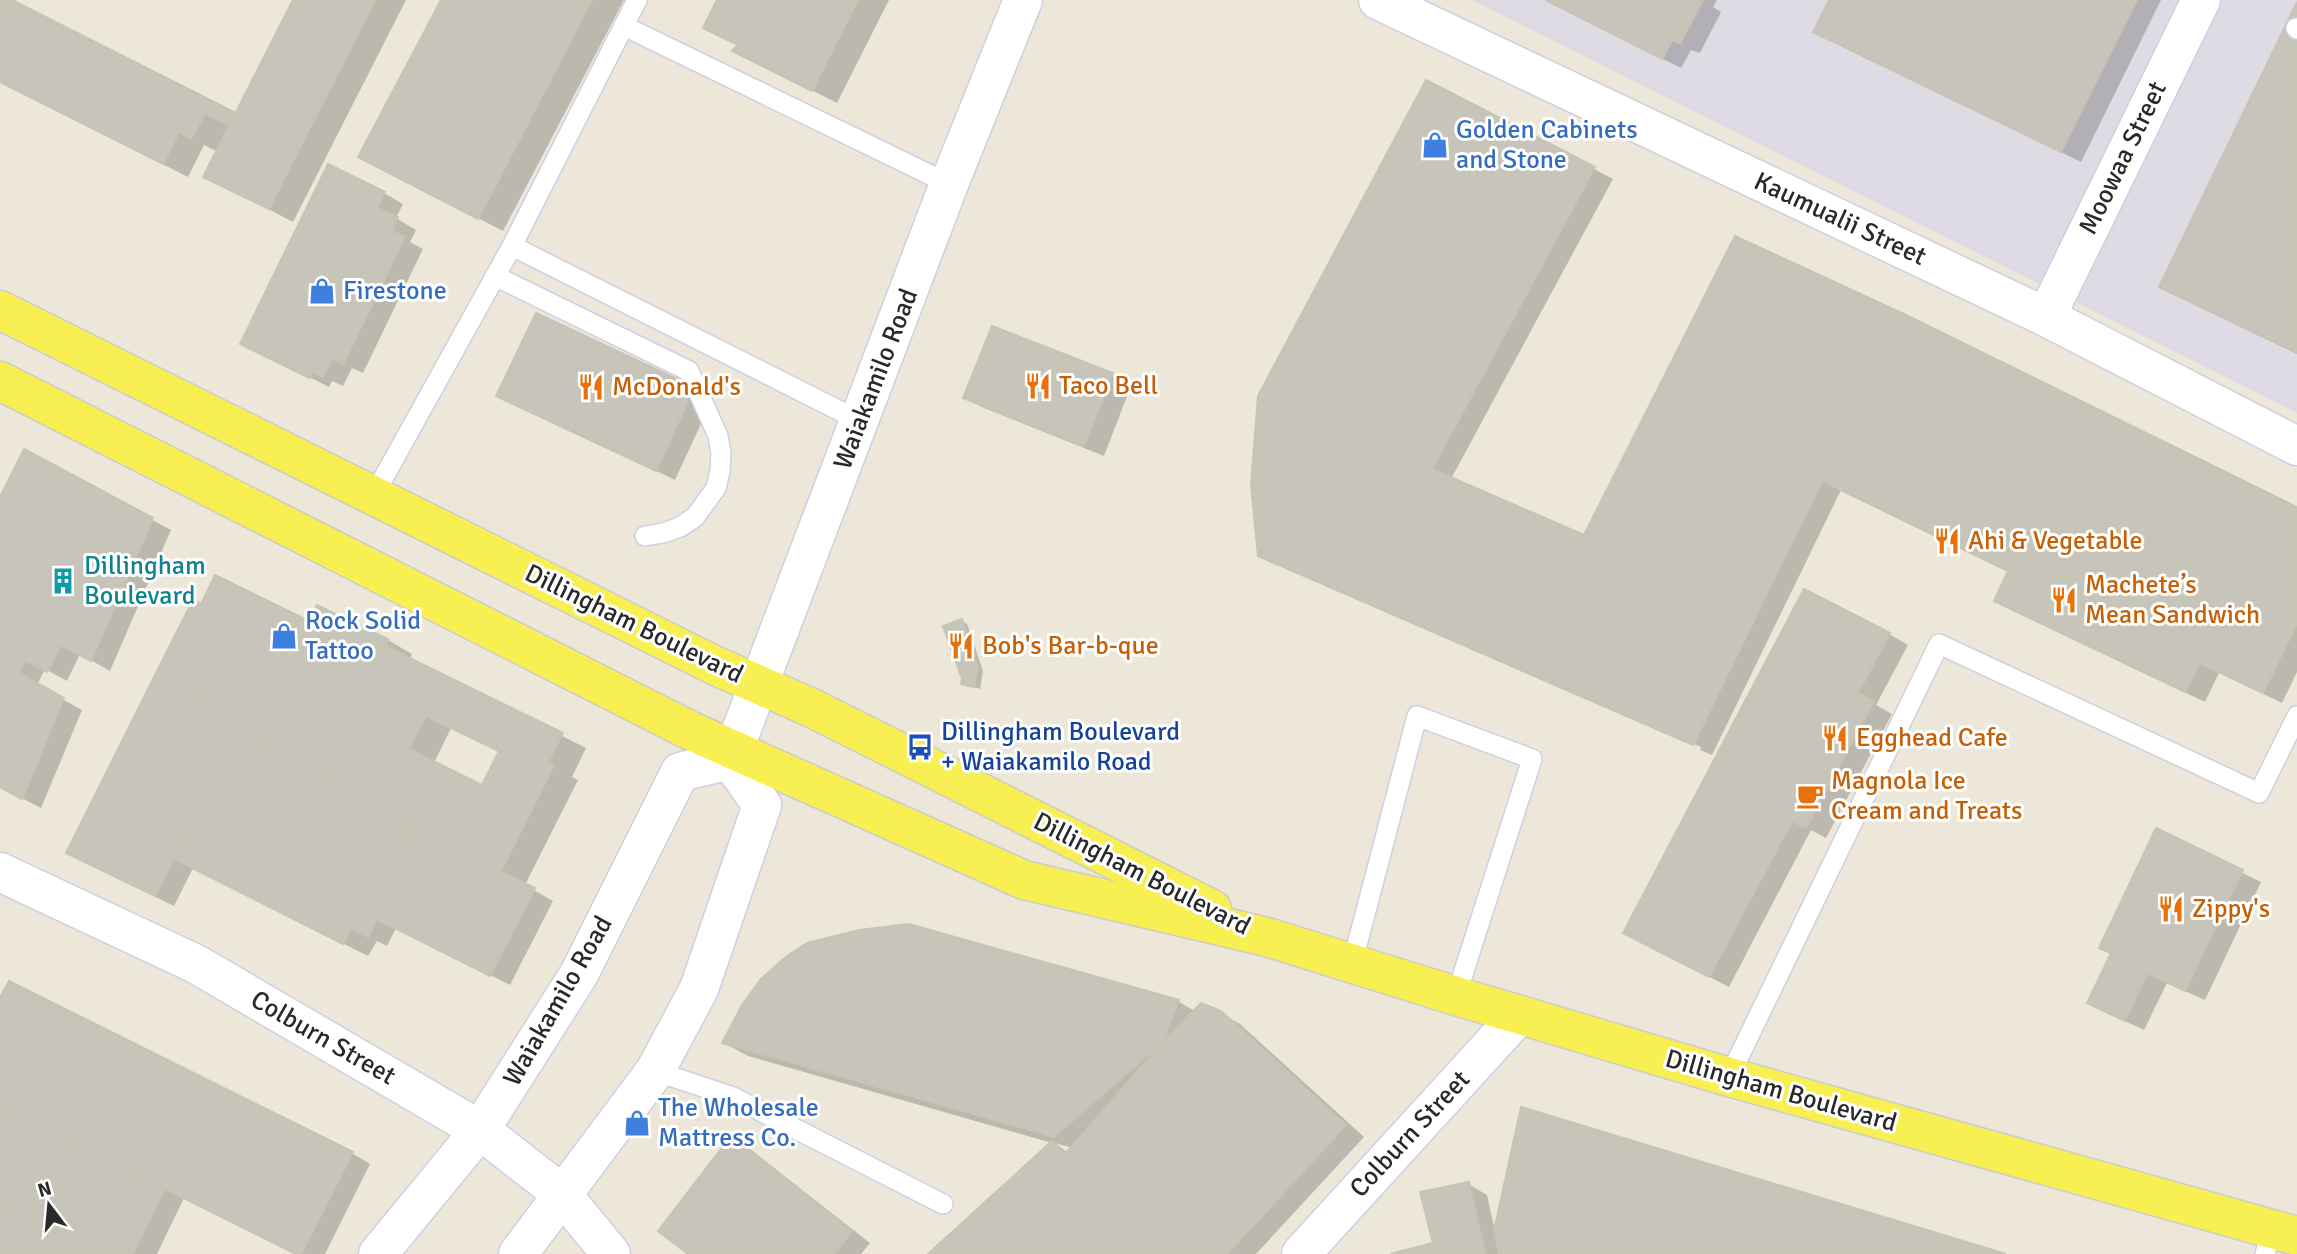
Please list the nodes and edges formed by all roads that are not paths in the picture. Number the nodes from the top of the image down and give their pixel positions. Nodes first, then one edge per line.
1 (637, 0) edge
2 (1023, 0) edge
3 (1378, 0) edge
4 (2201, 0) edge
5 (624, 26) junction
6 (949, 184) junction
7 (512, 246) junction
8 (495, 276) junction
9 (0, 310) edge
10 (2046, 317) junction
11 (0, 380) edge
12 (860, 421) junction
13 (2297, 446) edge
14 (374, 495) junction
15 (645, 536) dead end
16 (759, 685) junction
17 (2297, 716) edge
18 (733, 755) junction
19 (0, 872) edge
20 (1267, 937) junction
21 (1352, 964) junction
22 (1456, 996) junction
23 (1519, 1015) junction
24 (655, 1071) junction
25 (1729, 1077) junction
26 (480, 1130) junction
27 (561, 1193) junction
28 (943, 1204) dead end
29 (2278, 1240) edge
30 (378, 1254) edge
31 (518, 1254) edge
32 (611, 1254) edge
33 (1301, 1254) edge

1 - 5 lane
2 - 6 street, Waiakamilo Road
3 - 10 street, Kaumualii Street
4 - 10 street, Moowaa Street
5 - 6 lane
5 - 7 lane
6 - 12 street, Waiakamilo Road
7 - 8 lane
7 - 12 lane
8 - 14 lane
8 - 15 lane
9 - 14 main road, Dillingham Boulevard
10 - 13 street, Kaumualii Street
11 - 18 main road, Dillingham Boulevard
12 - 16 street, Waiakamilo Road
14 - 16 main road, Dillingham Boulevard
16 - 18 street, Waiakamilo Road
16 - 20 main road, Dillingham Boulevard
17 - 25 lane
18 - 20 main road, Dillingham Boulevard
18 - 24 street
18 - 26 street, Waiakamilo Road
19 - 26 street, Colburn Street
20 - 21 main road, Dillingham Boulevard
21 - 22 main road, Dillingham Boulevard
21 - 22 lane
22 - 23 main road, Dillingham Boulevard
23 - 25 main road, Dillingham Boulevard
23 - 33 street, Colburn Street
24 - 27 street
24 - 28 lane
25 - 29 main road, Dillingham Boulevard
26 - 27 street, Colburn Street
26 - 30 street, Waiakamilo Road
27 - 31 street
27 - 32 street, Colburn Street

